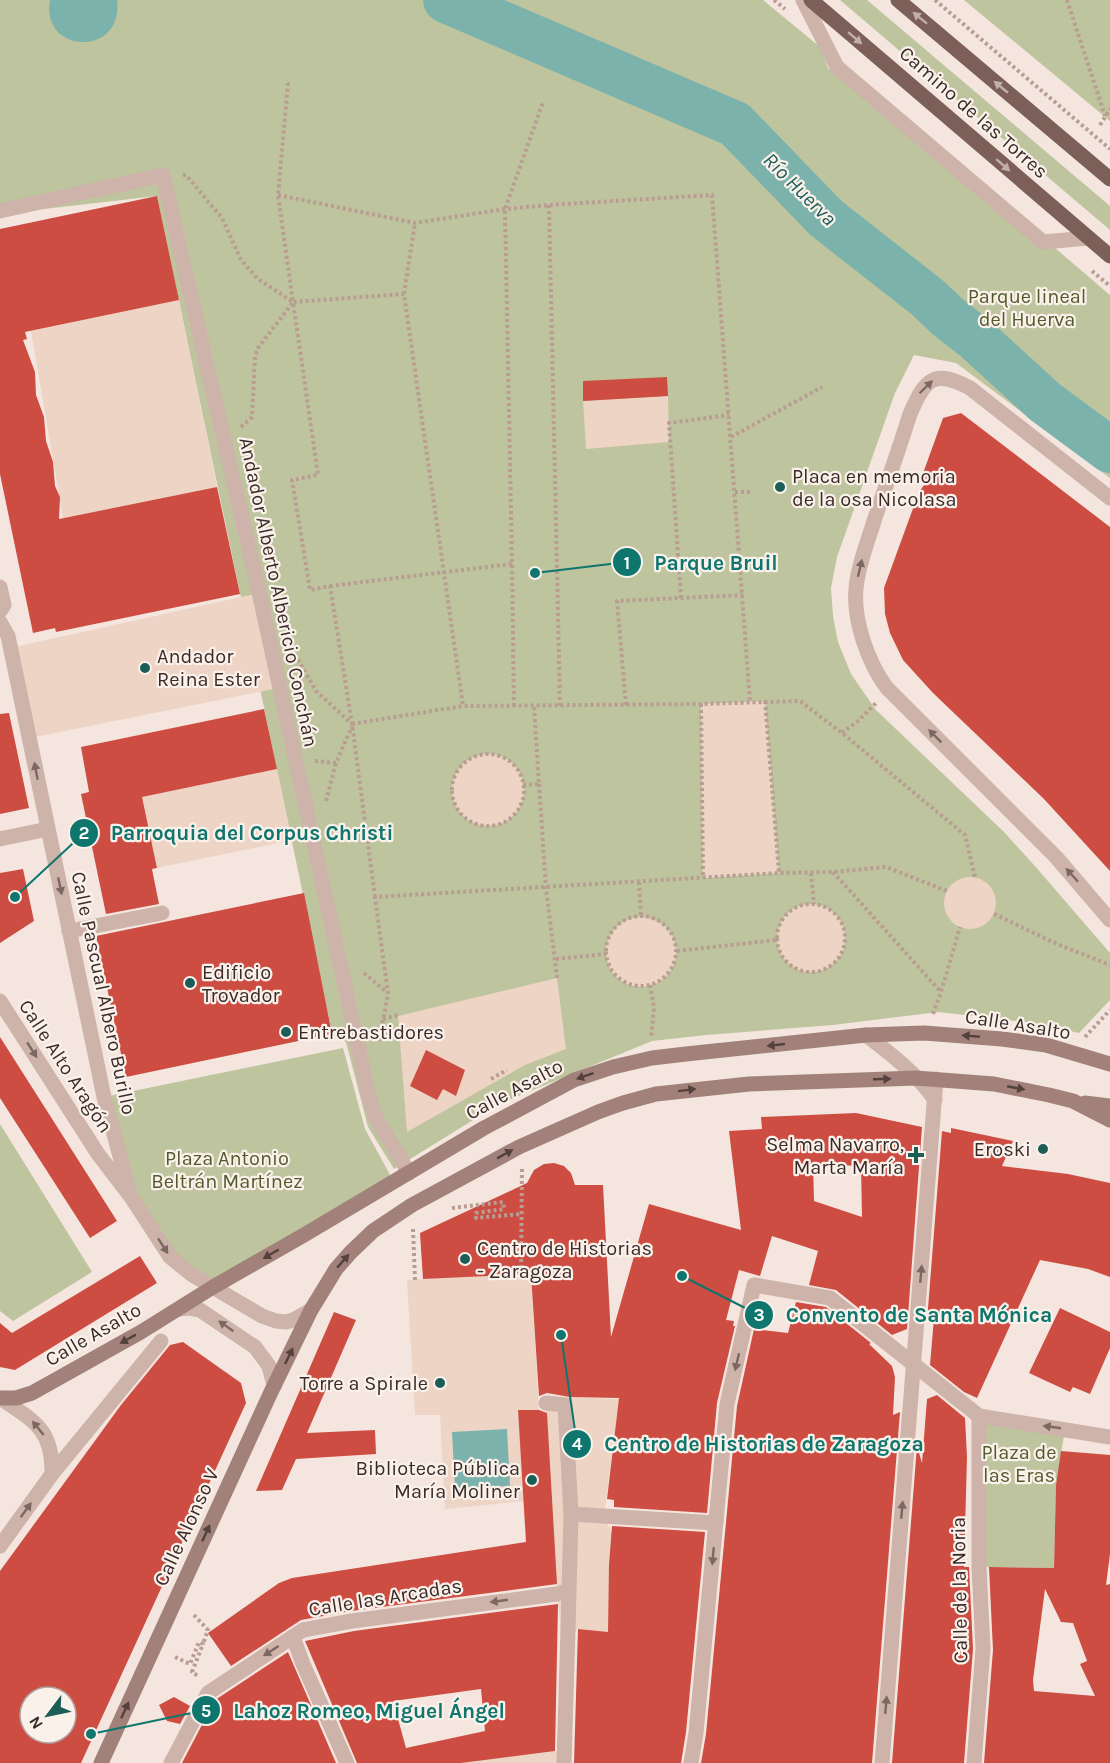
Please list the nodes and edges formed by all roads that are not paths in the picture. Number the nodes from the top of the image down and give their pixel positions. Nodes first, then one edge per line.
1 (803, 0) edge
2 (810, 0) edge
3 (898, 0) edge
4 (1110, 179) edge
5 (0, 211) edge
6 (1088, 238) junction
7 (1110, 256) edge
8 (1110, 498) edge
9 (0, 587) edge
10 (0, 611) edge
11 (0, 622) edge
12 (48, 829) junction
13 (0, 839) edge
14 (162, 913) dead end
15 (1110, 920) edge
16 (69, 931) junction
17 (0, 1001) edge
18 (866, 1035) junction
19 (1110, 1064) edge
20 (916, 1078) junction
21 (936, 1079) junction
22 (934, 1100) junction
23 (1073, 1101) junction
24 (1110, 1106) edge
25 (1110, 1120) edge
26 (409, 1173) junction
27 (131, 1197) junction
28 (213, 1287) junction
29 (178, 1309) junction
30 (311, 1310) junction
31 (161, 1341) dead end
32 (914, 1365) junction
33 (274, 1386) junction
34 (0, 1398) edge
35 (546, 1403) dead end
36 (979, 1416) junction
37 (1110, 1437) edge
38 (52, 1474) junction
39 (570, 1514) junction
40 (716, 1523) junction
41 (0, 1546) edge
42 (563, 1592) junction
43 (293, 1637) junction
44 (101, 1763) edge
45 (171, 1763) edge
46 (347, 1763) edge
47 (564, 1763) edge
48 (691, 1763) edge
49 (882, 1763) edge
50 (974, 1763) edge

1 - 6 street
2 -> 6 main road, Camino de las Torres
4 -> 3 main road, Camino de las Torres
5 - 26 street, Andador Alberto Albericio Conchán
6 - 7 main road, Camino de las Torres
15 -> 8 street
9 - 10 street
12 -> 11 street, Calle Pascual Albero Burillo
12 - 13 street
12 -> 16 street, Calle Pascual Albero Burillo
14 - 16 street
16 - 27 street, Calle Pascual Albero Burillo
17 -> 27 street, Calle Alto Aragón
19 -> 18 main road, Calle Asalto
18 - 20 street
18 -> 26 main road, Calle Asalto
20 - 21 main road
20 - 22 street
30 -> 20 main road
21 - 22 street
21 -> 23 main road
32 -> 22 street
23 - 24 main road
23 - 25 main road
26 -> 28 main road, Calle Asalto
27 -> 28 street, Calle Alto Aragón
28 - 29 main road, Calle Asalto
28 - 30 street, Calle Alto Aragón
33 -> 29 street
29 -> 34 main road, Calle Asalto
33 -> 30 main road, Calle Alonso V
31 - 38 street
32 - 36 street
32 -> 40 street
49 -> 32 street
44 -> 33 main road, Calle Alonso V
38 -> 34 street
35 - 39 street
37 -> 36 street
36 - 50 street, Calle de la Noria
41 -> 38 street
39 - 40 street
39 - 42 street
40 -> 48 street
42 -> 43 street, Calle las Arcadas
42 - 47 street
43 -> 45 street, Calle las Arcadas
43 - 46 street

